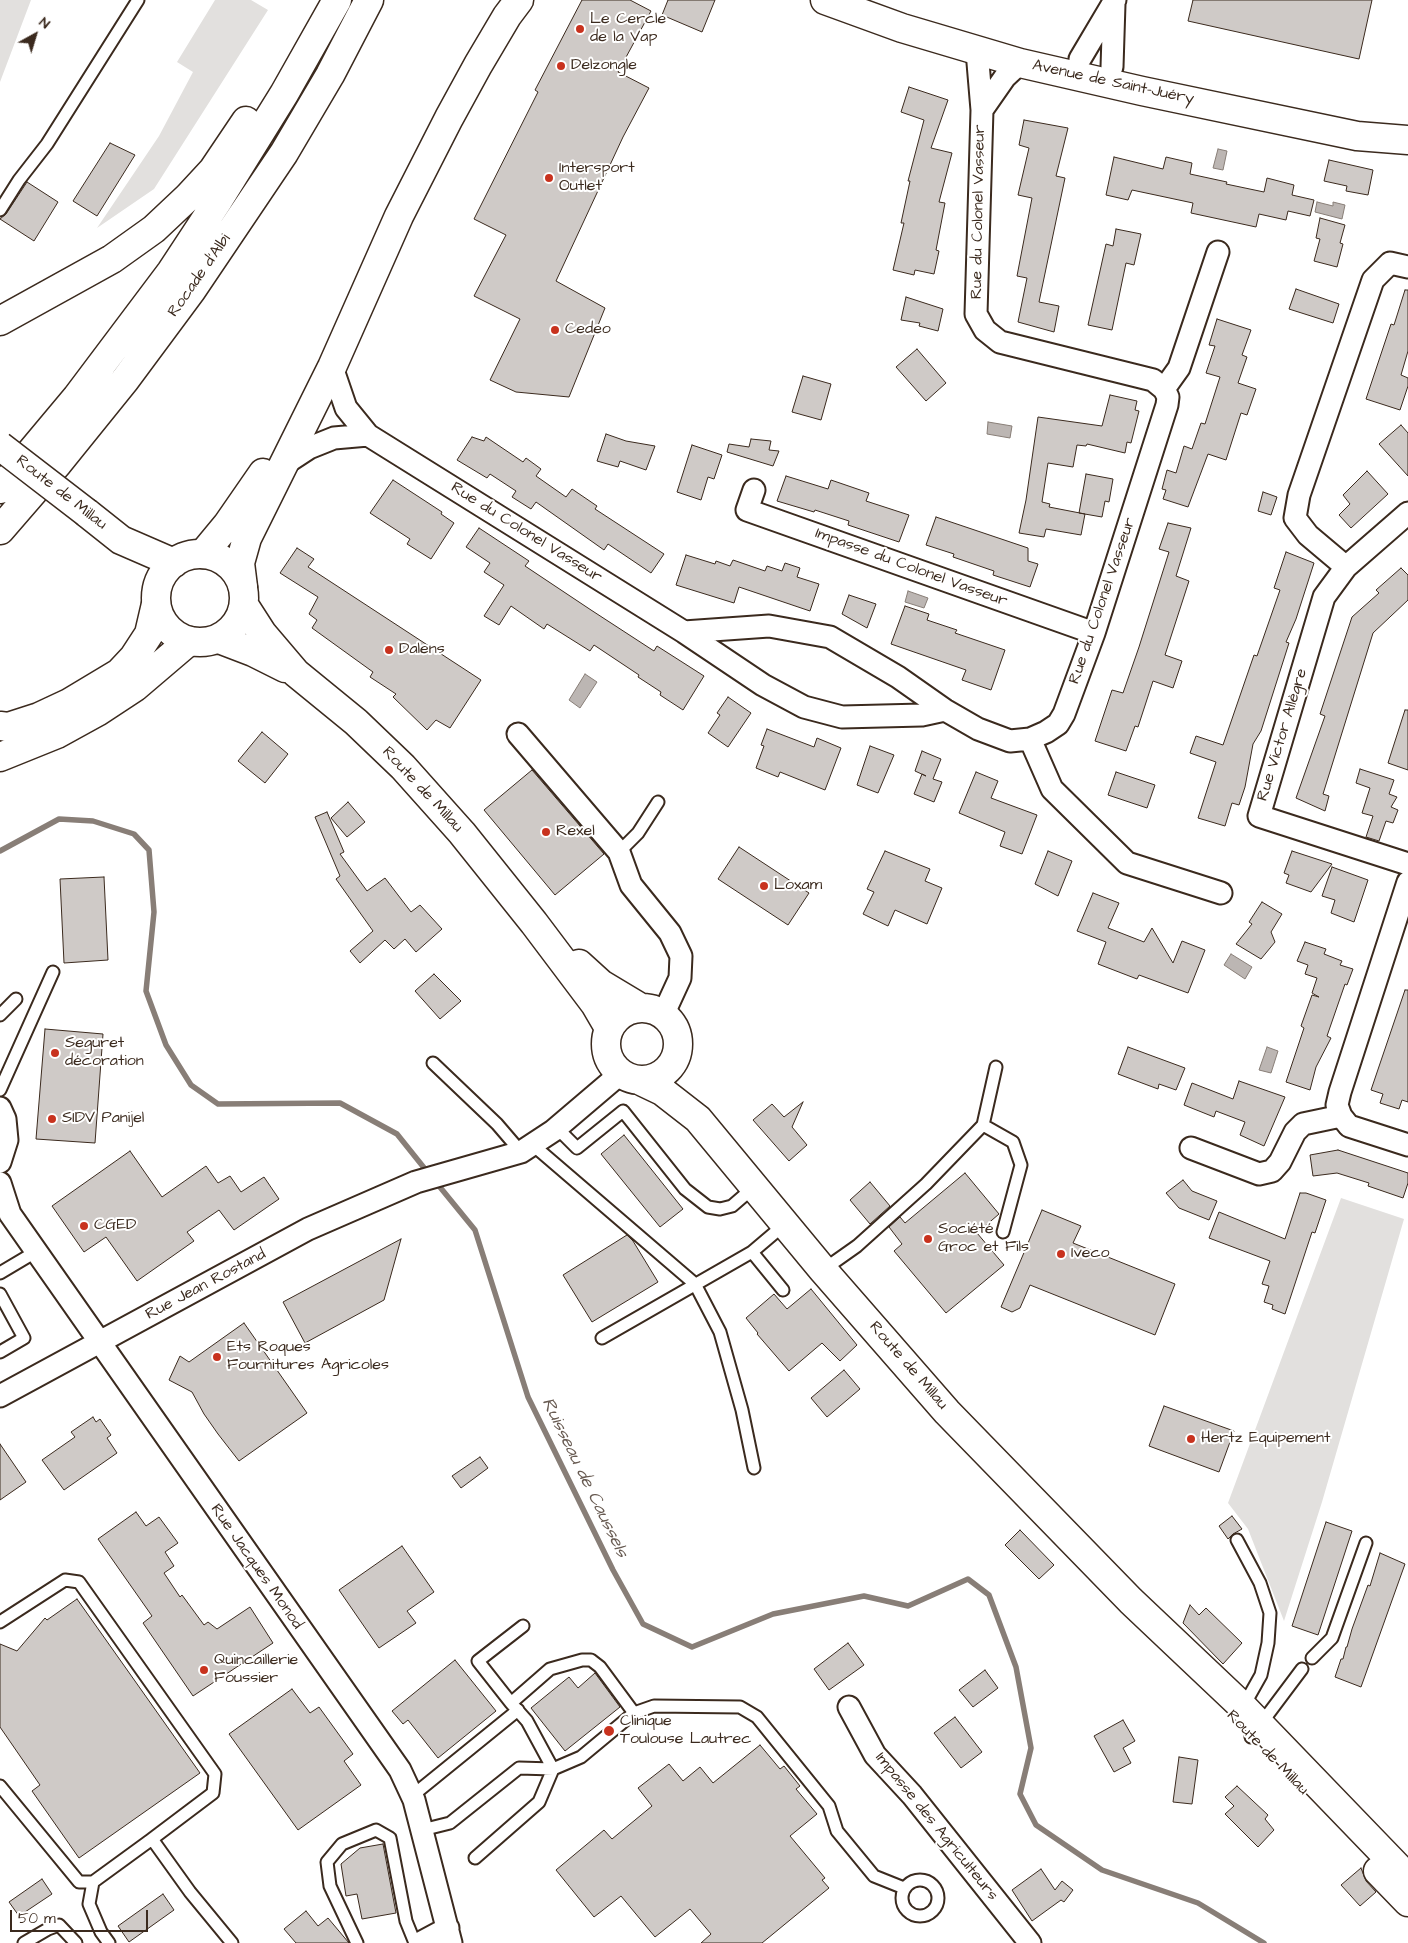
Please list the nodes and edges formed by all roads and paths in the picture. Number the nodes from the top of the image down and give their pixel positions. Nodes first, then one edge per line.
1 (138, 0) edge
2 (323, 0) edge
3 (336, 0) edge
4 (369, 0) edge
5 (500, 0) edge
6 (519, 0) edge
7 (825, 0) edge
8 (870, 0) edge
9 (1114, 1) edge
10 (977, 51) junction
11 (1080, 59) junction
12 (1020, 63) junction
13 (1112, 66) junction
14 (982, 110) junction
15 (1408, 121) edge
16 (1408, 140) edge
17 (0, 210) edge
18 (1218, 252) dead end
19 (1408, 267) edge
20 (0, 321) edge
21 (332, 367) junction
22 (1164, 389) junction
23 (368, 435) junction
24 (0, 446) edge
25 (282, 465) junction
26 (0, 489) edge
27 (754, 490) dead end
28 (26, 500) junction
29 (1408, 514) edge
30 (0, 530) edge
31 (122, 540) junction
32 (0, 552) edge
33 (203, 554) junction
34 (174, 563) junction
35 (1346, 567) junction
36 (243, 596) junction
37 (156, 599) junction
38 (684, 632) junction
39 (1094, 633) junction
40 (219, 639) junction
41 (189, 641) junction
42 (296, 673) junction
43 (945, 710) junction
44 (0, 726) edge
45 (518, 734) dead end
46 (1030, 739) junction
47 (0, 756) edge
48 (658, 802) dead end
49 (619, 852) junction
50 (1408, 864) edge
51 (1408, 882) edge
52 (1221, 893) dead end
53 (534, 923) junction
54 (53, 972) dead end
55 (16, 999) dead end
56 (652, 1011) junction
57 (0, 1015) edge
58 (609, 1028) junction
59 (678, 1050) junction
60 (433, 1063) dead end
61 (996, 1066) dead end
62 (631, 1077) junction
63 (0, 1090) edge
64 (0, 1108) edge
65 (1341, 1116) junction
66 (698, 1119) junction
67 (983, 1125) junction
68 (557, 1128) junction
69 (1408, 1145) edge
70 (527, 1148) junction
71 (1191, 1148) dead end
72 (0, 1162) edge
73 (0, 1182) edge
74 (754, 1187) junction
75 (5, 1210) edge
76 (785, 1224) junction
77 (1003, 1232) dead end
78 (37, 1251) junction
79 (752, 1252) junction
80 (823, 1270) junction
81 (0, 1273) edge
82 (696, 1284) junction
83 (783, 1290) dead end
84 (0, 1294) edge
85 (602, 1338) dead end
86 (99, 1342) junction
87 (0, 1352) edge
88 (0, 1396) edge
89 (754, 1468) dead end
90 (1237, 1540) dead end
91 (1366, 1543) dead end
92 (0, 1622) edge
93 (523, 1626) dead end
94 (1312, 1658) dead end
95 (1302, 1669) dead end
96 (514, 1707) junction
97 (850, 1707) dead end
98 (634, 1713) junction
99 (1251, 1723) junction
100 (553, 1769) junction
101 (0, 1786) edge
102 (412, 1796) junction
103 (422, 1830) junction
104 (152, 1839) junction
105 (475, 1858) dead end
106 (1408, 1878) edge
107 (93, 1882) junction
108 (904, 1888) dead end
109 (1408, 1902) edge
110 (450, 1936) edge
111 (24, 1943) edge
112 (76, 1943) edge
113 (108, 1943) edge
114 (232, 1943) edge
115 (357, 1943) edge
116 (415, 1943) edge
117 (420, 1943) edge
118 (1030, 1943) edge

1 - 17 lane
2 - 20 main road
3 - 26 main road, Rocade d'Albi
4 - 28 main road, Rocade d'Albi
5 - 33 main road
6 - 21 main road
7 - 10 main road, Avenue de Saint-Juéry
8 - 11 main road, Avenue de Saint-Juéry
9 - 11 street
9 - 13 street
10 - 12 main road, Avenue de Saint-Juéry
10 - 14 street, Rue du Colonel Vasseur
11 - 13 main road, Avenue de Saint-Juéry
12 - 14 street, Rue du Colonel Vasseur
12 - 16 main road, Avenue de Saint-Juéry
13 - 15 main road, Avenue de Saint-Juéry
14 - 22 street, Rue du Colonel Vasseur
18 - 22 street
19 - 35 street
21 - 23 street, Rue du Colonel Vasseur
21 - 25 main road
22 - 39 street, Rue du Colonel Vasseur
23 - 25 street
23 - 38 street, Rue du Colonel Vasseur
24 - 31 main road, Route de Millau, bridge
25 - 36 main road
27 - 39 street, Impasse du Colonel Vasseur
28 - 30 main road, Rocade d'Albi
28 - 32 main road
29 - 35 street, Rue Victor Allègre
31 - 34 main road
31 - 37 main road
33 - 34 main road
33 - 36 main road
34 - 37 main road
35 - 50 street, Rue Victor Allègre
36 - 40 main road
36 - 42 main road, Route de Millau
37 - 41 main road
37 - 44 main road
38 - 43 street, Rue du Colonel Vasseur
38 - 43 street, Rue du Colonel Vasseur
39 - 46 street, Rue du Colonel Vasseur
40 - 41 main road
40 - 42 main road, Route de Millau
41 - 47 main road
42 - 53 main road, Route de Millau
43 - 46 street, Rue du Colonel Vasseur
45 - 49 street
46 - 52 street
48 - 49 lane
49 - 56 street
51 - 65 street
53 - 56 main road, Route de Millau
53 - 58 main road, Route de Millau
54 - 63 lane
55 - 57 lane
56 - 58 main road
56 - 59 main road
58 - 62 main road
59 - 62 main road
59 - 66 main road, Route de Millau
60 - 70 lane
61 - 67 lane
62 - 66 main road, Route de Millau
62 - 68 street
64 - 72 street
65 - 69 street
65 - 71 street
66 - 74 main road, Route de Millau
67 - 77 lane
67 - 80 lane
68 - 70 street
68 - 74 lane
70 - 82 lane
70 - 86 street, Rue Jean Rostand
73 - 75 street, Rue Jacques Monod
74 - 76 main road, Route de Millau
75 - 78 street, Rue Jacques Monod
76 - 79 lane
76 - 80 main road, Route de Millau
78 - 81 lane
78 - 86 street, Rue Jacques Monod
79 - 82 lane
79 - 83 lane
80 - 99 main road, Route de Millau
82 - 85 lane
82 - 89 lane
84 - 87 lane
86 - 88 street, Rue Jean Rostand
86 - 102 street, Rue Jacques Monod
90 - 99 lane
91 - 94 lane
92 - 104 lane
93 - 96 lane
95 - 99 lane
96 - 98 lane
96 - 100 lane
96 - 102 lane
97 - 118 street, Impasse des Agriculteurs
98 - 100 lane
98 - 108 lane
99 - 106 main road, Route de Millau
99 - 109 main road, Route de Millau
100 - 103 lane
100 - 105 lane
101 - 107 lane
102 - 103 street, Rue Jacques Monod
103 - 110 street, Rue Jacques Monod
104 - 107 lane
104 - 114 lane
107 - 113 lane
110 - 117 street
111 - 112 lane
115 - 116 lane

